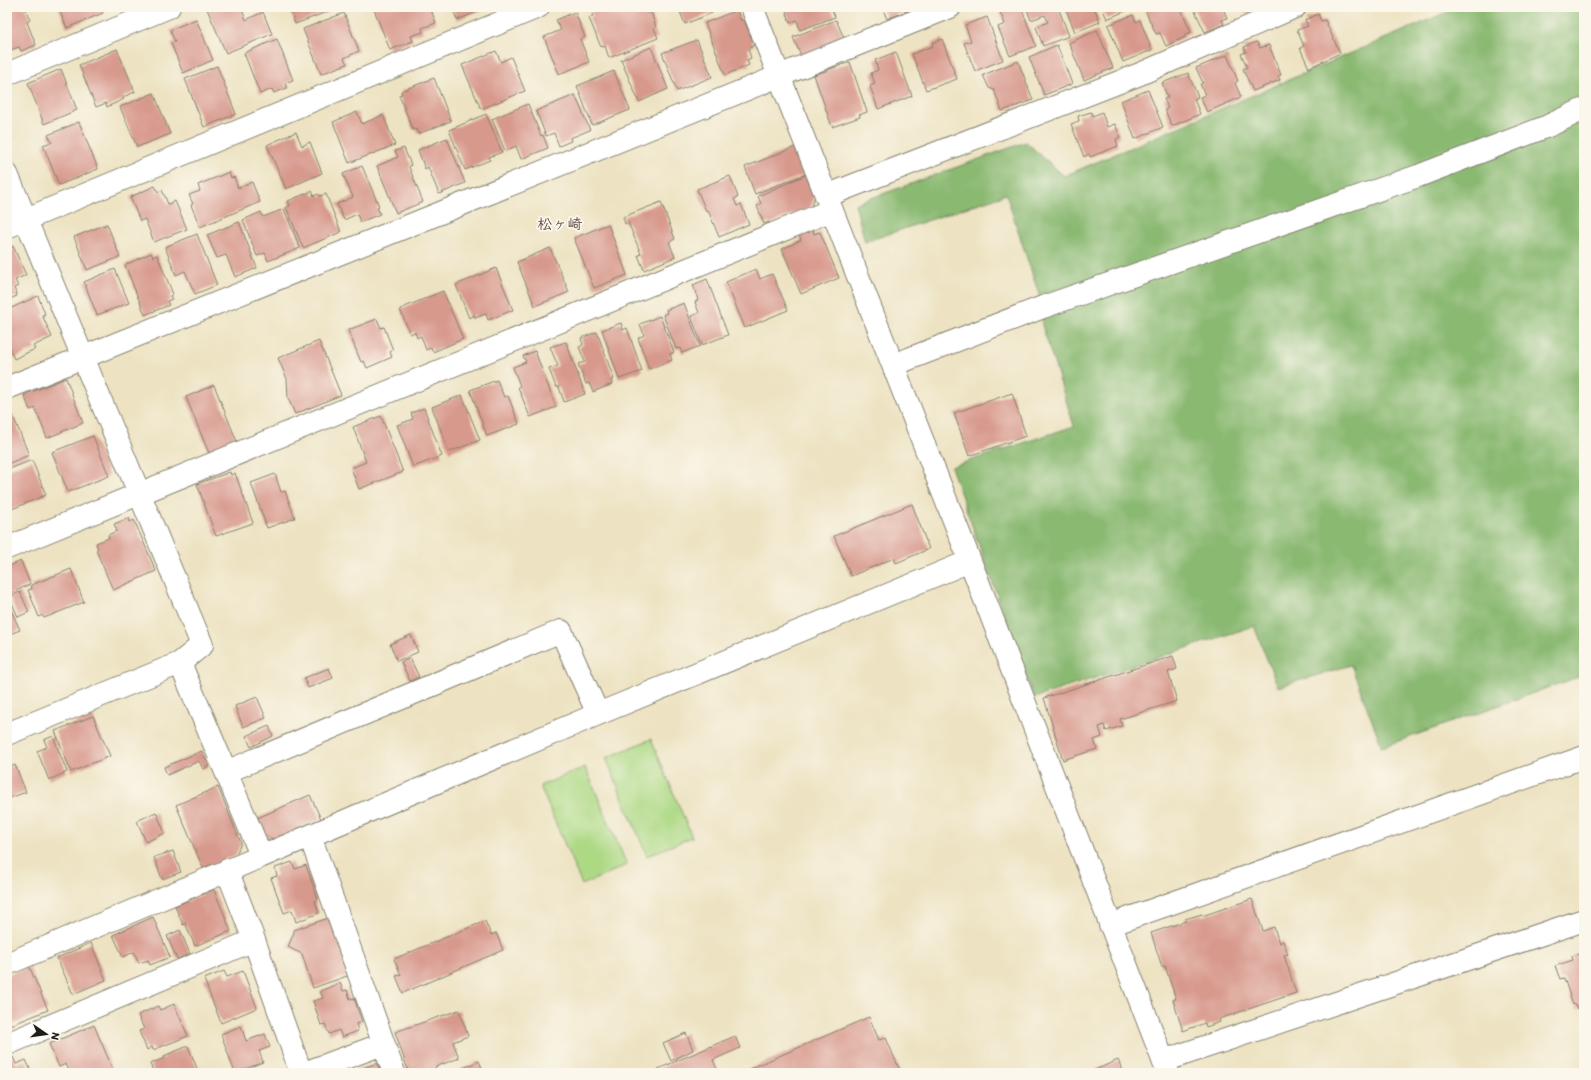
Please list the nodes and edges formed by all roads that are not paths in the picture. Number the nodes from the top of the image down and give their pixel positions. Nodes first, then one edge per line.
1 (169, 7) edge
2 (538, 7) edge
3 (752, 7) edge
4 (950, 7) edge
5 (1295, 7) edge
6 (7, 74) edge
7 (779, 75) junction
8 (1584, 109) edge
9 (7, 174) edge
10 (829, 203) junction
11 (17, 223) edge
12 (84, 357) junction
13 (893, 365) junction
14 (7, 388) edge
15 (138, 494) junction
16 (7, 548) edge
17 (970, 561) junction
18 (180, 663) junction
19 (598, 714) junction
20 (7, 734) edge
21 (1584, 757) edge
22 (226, 772) junction
23 (310, 836) junction
24 (261, 855) junction
25 (227, 870) junction
26 (1584, 920) edge
27 (1110, 926) junction
28 (254, 940) junction
29 (7, 964) edge
30 (7, 1044) edge
31 (383, 1044) junction
32 (1165, 1067) edge
33 (301, 1073) edge
34 (304, 1073) edge
35 (394, 1073) edge

1 - 6 street
2 - 11 street
3 - 7 street
4 - 7 street
5 - 10 street
7 - 10 street
7 - 12 street
8 - 13 street
9 - 11 street
10 - 13 street
10 - 15 street
11 - 12 street
12 - 14 street
12 - 15 street
13 - 17 street
15 - 16 street
15 - 18 street
17 - 19 street
17 - 27 street
18 - 20 street
18 - 22 street
19 - 22 street
19 - 23 street
21 - 27 street
22 - 24 street
23 - 24 street
23 - 31 street
24 - 25 street
25 - 28 street
25 - 29 street
26 - 32 street
27 - 32 street
28 - 30 street
28 - 33 street
31 - 34 street
31 - 35 street

